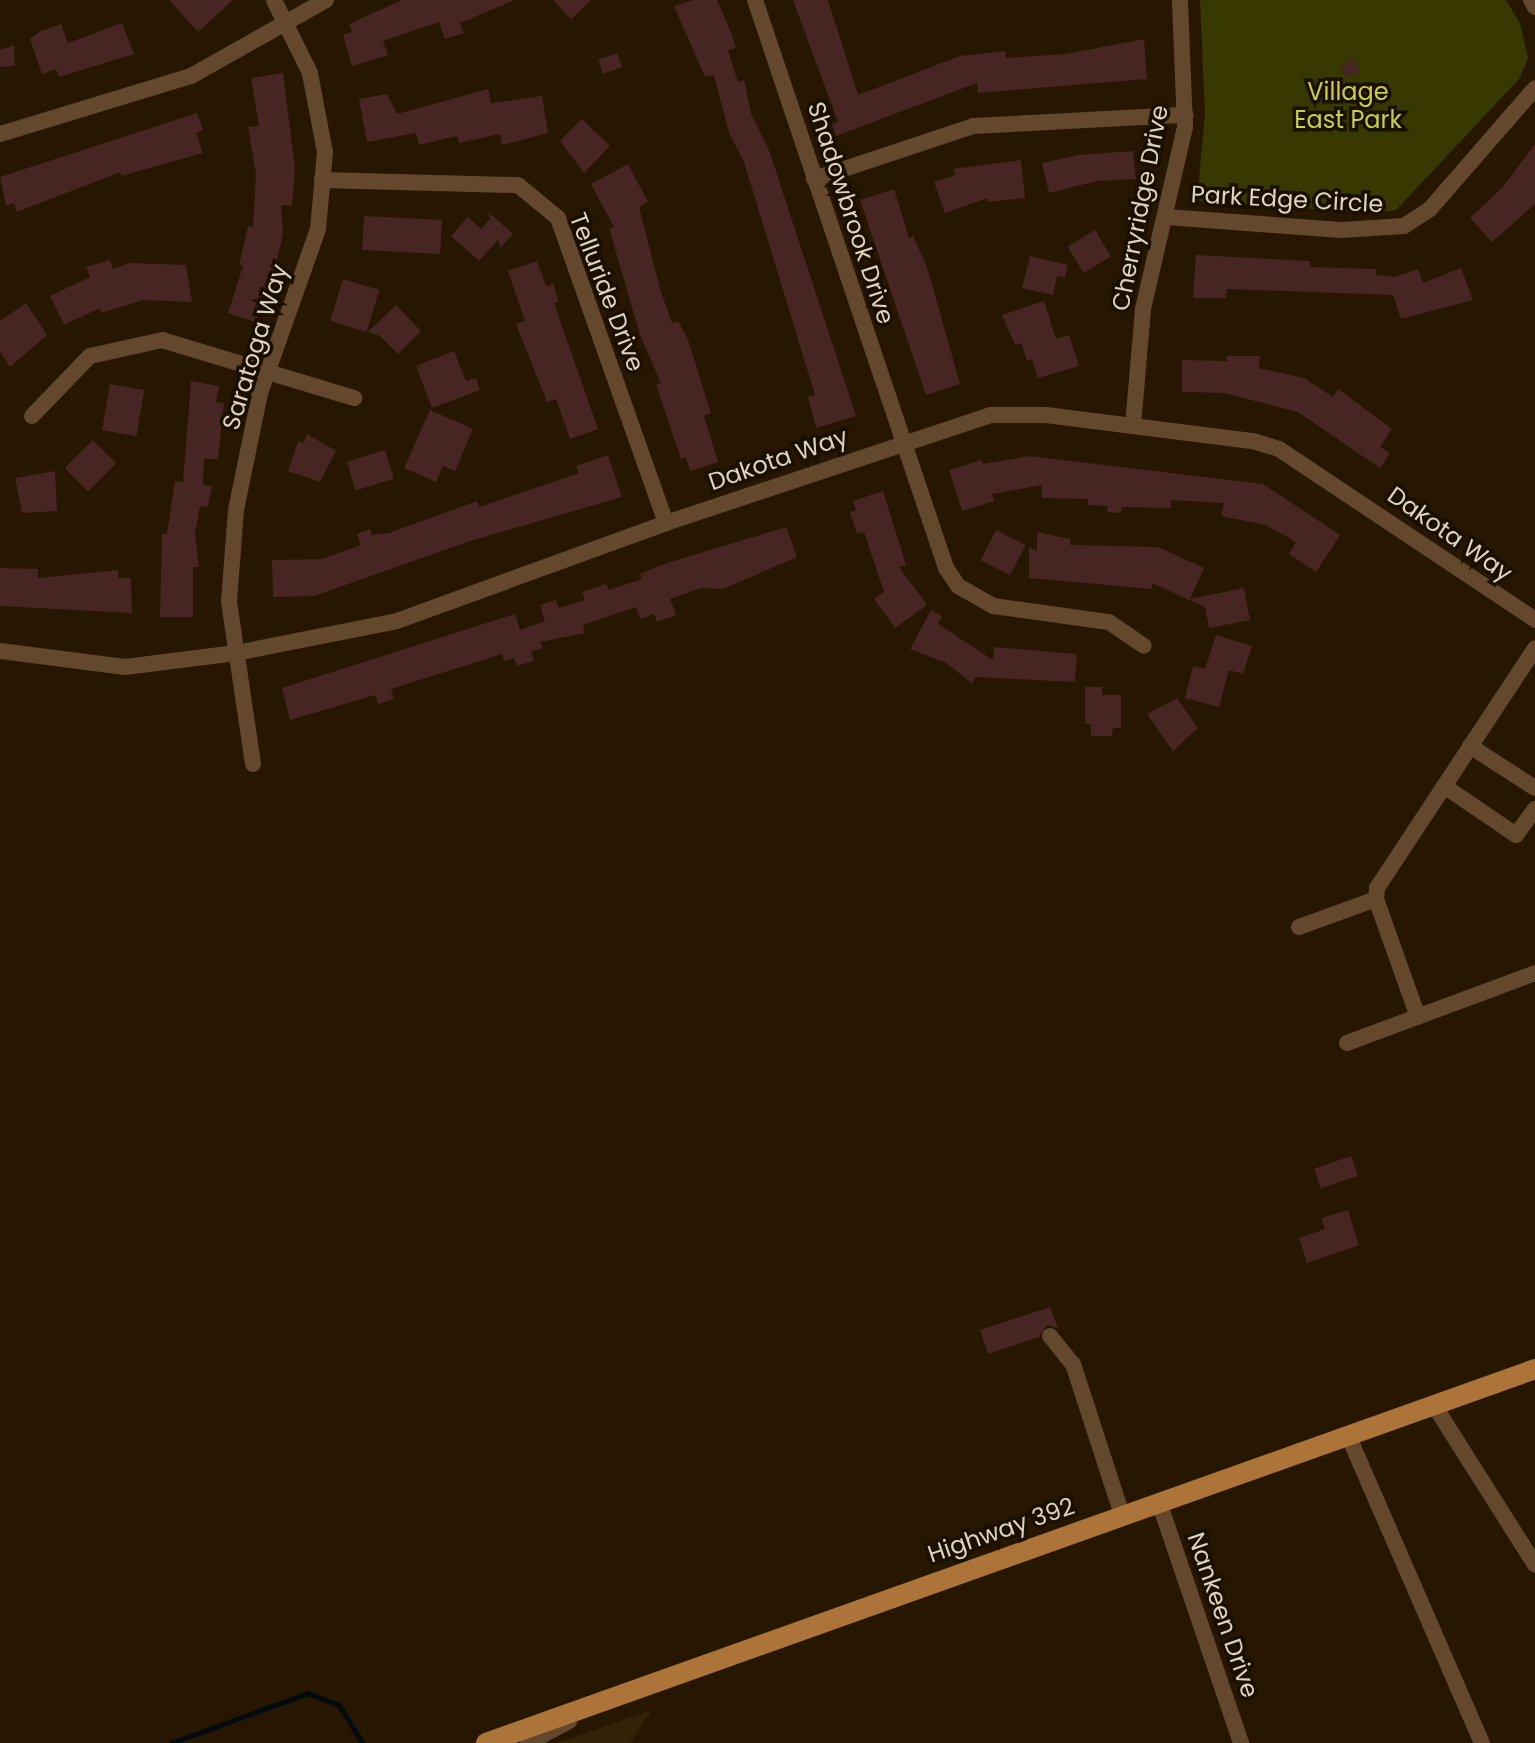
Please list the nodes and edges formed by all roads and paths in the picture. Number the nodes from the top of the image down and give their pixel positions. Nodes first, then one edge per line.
1 (274, 0) edge
2 (326, 0) edge
3 (755, 0) edge
4 (1180, 0) edge
5 (1531, 0) edge
6 (1535, 7) edge
7 (285, 22) junction
8 (1535, 88) edge
9 (1186, 115) junction
10 (0, 134) edge
11 (814, 179) junction
12 (322, 180) junction
13 (1167, 217) junction
14 (268, 371) junction
15 (354, 398) dead end
16 (32, 416) dead end
17 (1133, 426) junction
18 (902, 441) junction
19 (666, 523) junction
20 (1535, 620) edge
21 (1144, 646) dead end
22 (1535, 648) edge
23 (0, 651) edge
24 (236, 653) junction
25 (1470, 746) junction
26 (253, 764) dead end
27 (1444, 786) junction
28 (1535, 788) edge
29 (1535, 809) edge
30 (1376, 899) junction
31 (1299, 927) dead end
32 (1535, 973) edge
33 (1418, 1017) junction
34 (1347, 1043) dead end
35 (1050, 1336) dead end
36 (1535, 1369) edge
37 (1434, 1405) junction
38 (1348, 1435) junction
39 (1159, 1502) junction
40 (1122, 1515) junction
41 (1535, 1565) edge
42 (595, 1706) junction
43 (486, 1743) edge
44 (528, 1743) edge
45 (1241, 1743) edge
46 (1482, 1743) edge

1 - 7 street, Saratoga Way
2 - 7 street
3 - 11 street, Shadowbrook Drive
4 - 9 street, Cherryridge Drive
5 - 6 street
7 - 10 street
7 - 12 street, Saratoga Way
8 - 13 street, Park Edge Circle
9 - 11 street
9 - 13 street, Cherryridge Drive
11 - 18 street, Shadowbrook Drive
12 - 14 street, Saratoga Way
12 - 19 street, Telluride Drive
13 - 17 street, Cherryridge Drive
14 - 15 street
14 - 16 street
14 - 24 street, Saratoga Way
17 - 18 street, Dakota Way
17 - 20 street, Dakota Way
18 - 19 street, Dakota Way
18 - 21 street, Shadowbrook Drive
19 - 24 street, Dakota Way
22 - 25 street
23 - 24 street, Dakota Way
24 - 26 street, Saratoga Way
25 - 27 street
25 - 28 street
27 - 29 street
27 - 30 street
30 - 31 street
30 - 33 street
32 - 33 street
33 - 34 street
35 - 40 street
36 - 37 main road, Highway 392
37 - 38 main road, Highway 392
37 - 41 street
38 - 39 main road, Highway 392
38 - 46 street
39 - 40 main road, Highway 392
39 - 45 street, Nankeen Drive
40 - 42 main road, Highway 392
42 - 43 main road, Highway 392
42 - 44 street

